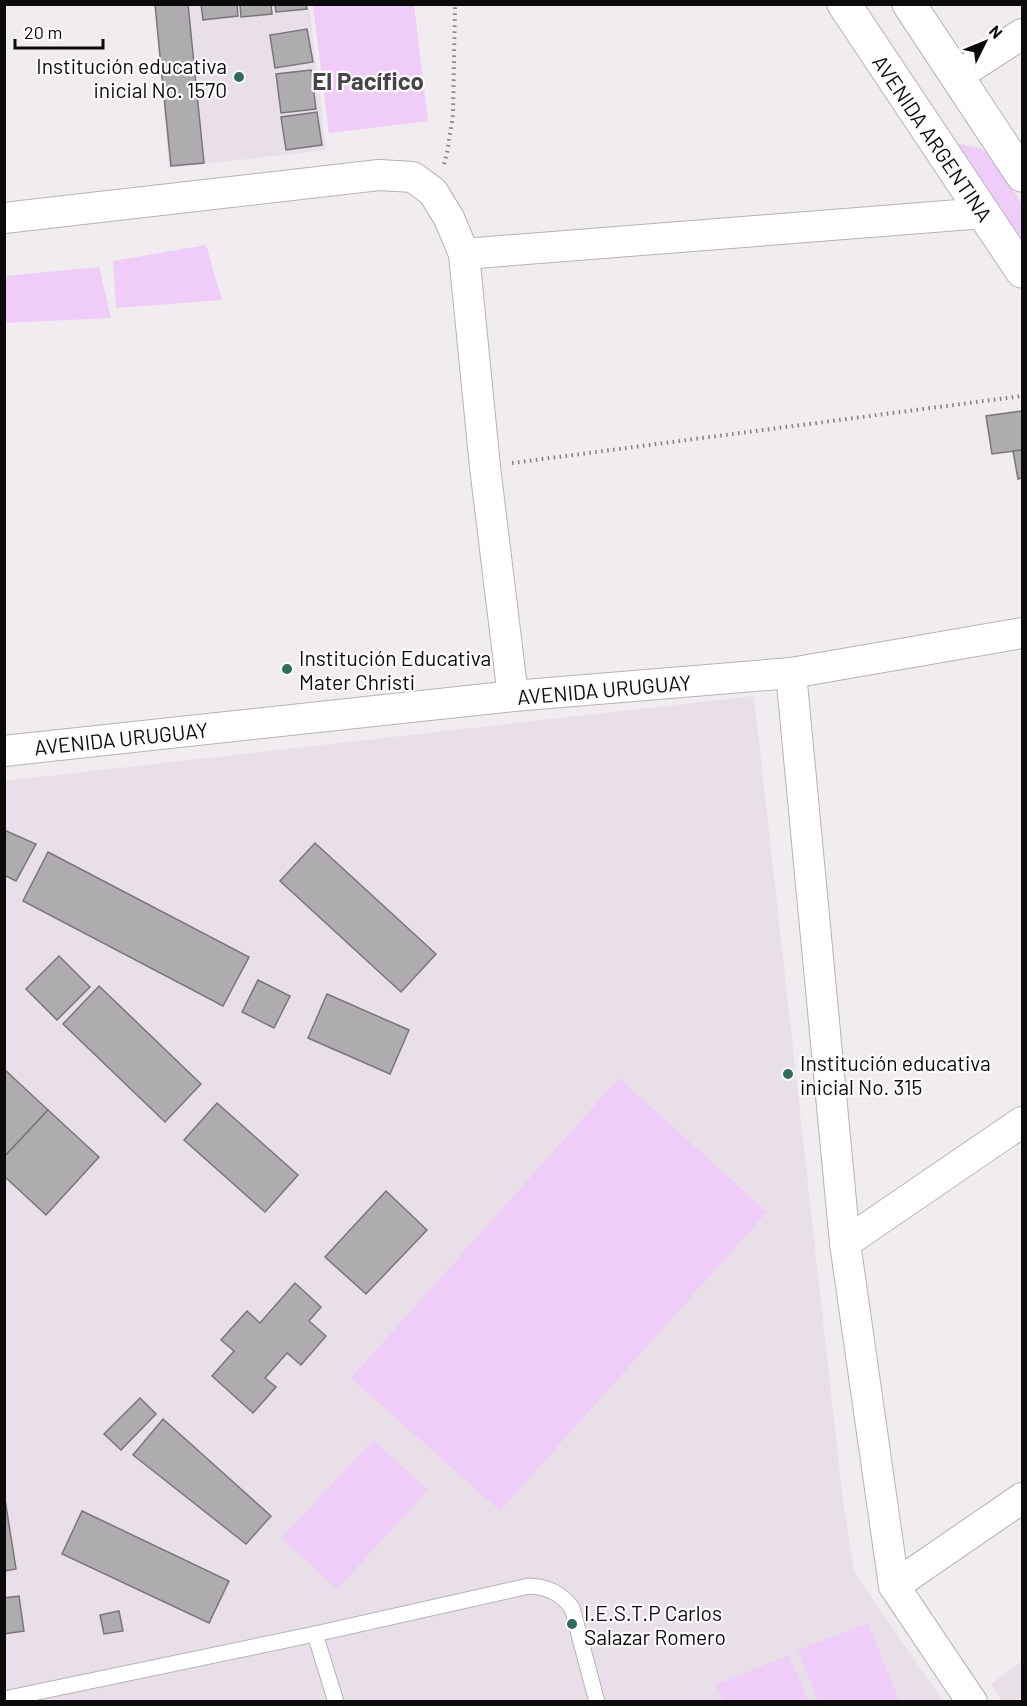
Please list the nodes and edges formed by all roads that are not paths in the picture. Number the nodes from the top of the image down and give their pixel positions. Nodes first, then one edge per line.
1 (844, 4) edge
2 (909, 4) edge
3 (1023, 34) edge
4 (957, 76) junction
5 (1023, 175) edge
6 (984, 213) junction
7 (4, 218) edge
8 (464, 254) junction
9 (1023, 271) edge
10 (1023, 633) edge
11 (791, 673) junction
12 (513, 696) junction
13 (4, 751) edge
14 (1023, 1122) edge
15 (845, 1243) junction
16 (1023, 1498) edge
17 (894, 1586) junction
18 (315, 1634) junction
19 (4, 1699) edge
20 (336, 1701) edge
21 (597, 1701) edge
22 (972, 1701) edge

1 - 6 main road, AVENIDA ARGENTINA
2 - 4 main road
3 - 4 street
4 - 5 main road
6 - 8 street
6 - 9 main road, AVENIDA ARGENTINA
7 - 8 street
8 - 12 street
10 - 11 street, AVENIDA URUGUAY
11 - 12 street, AVENIDA URUGUAY
11 - 15 street
12 - 13 street, AVENIDA URUGUAY
14 - 15 street
15 - 17 street
16 - 17 street
17 - 22 street
18 - 19 lane
18 - 20 lane
18 - 21 lane

